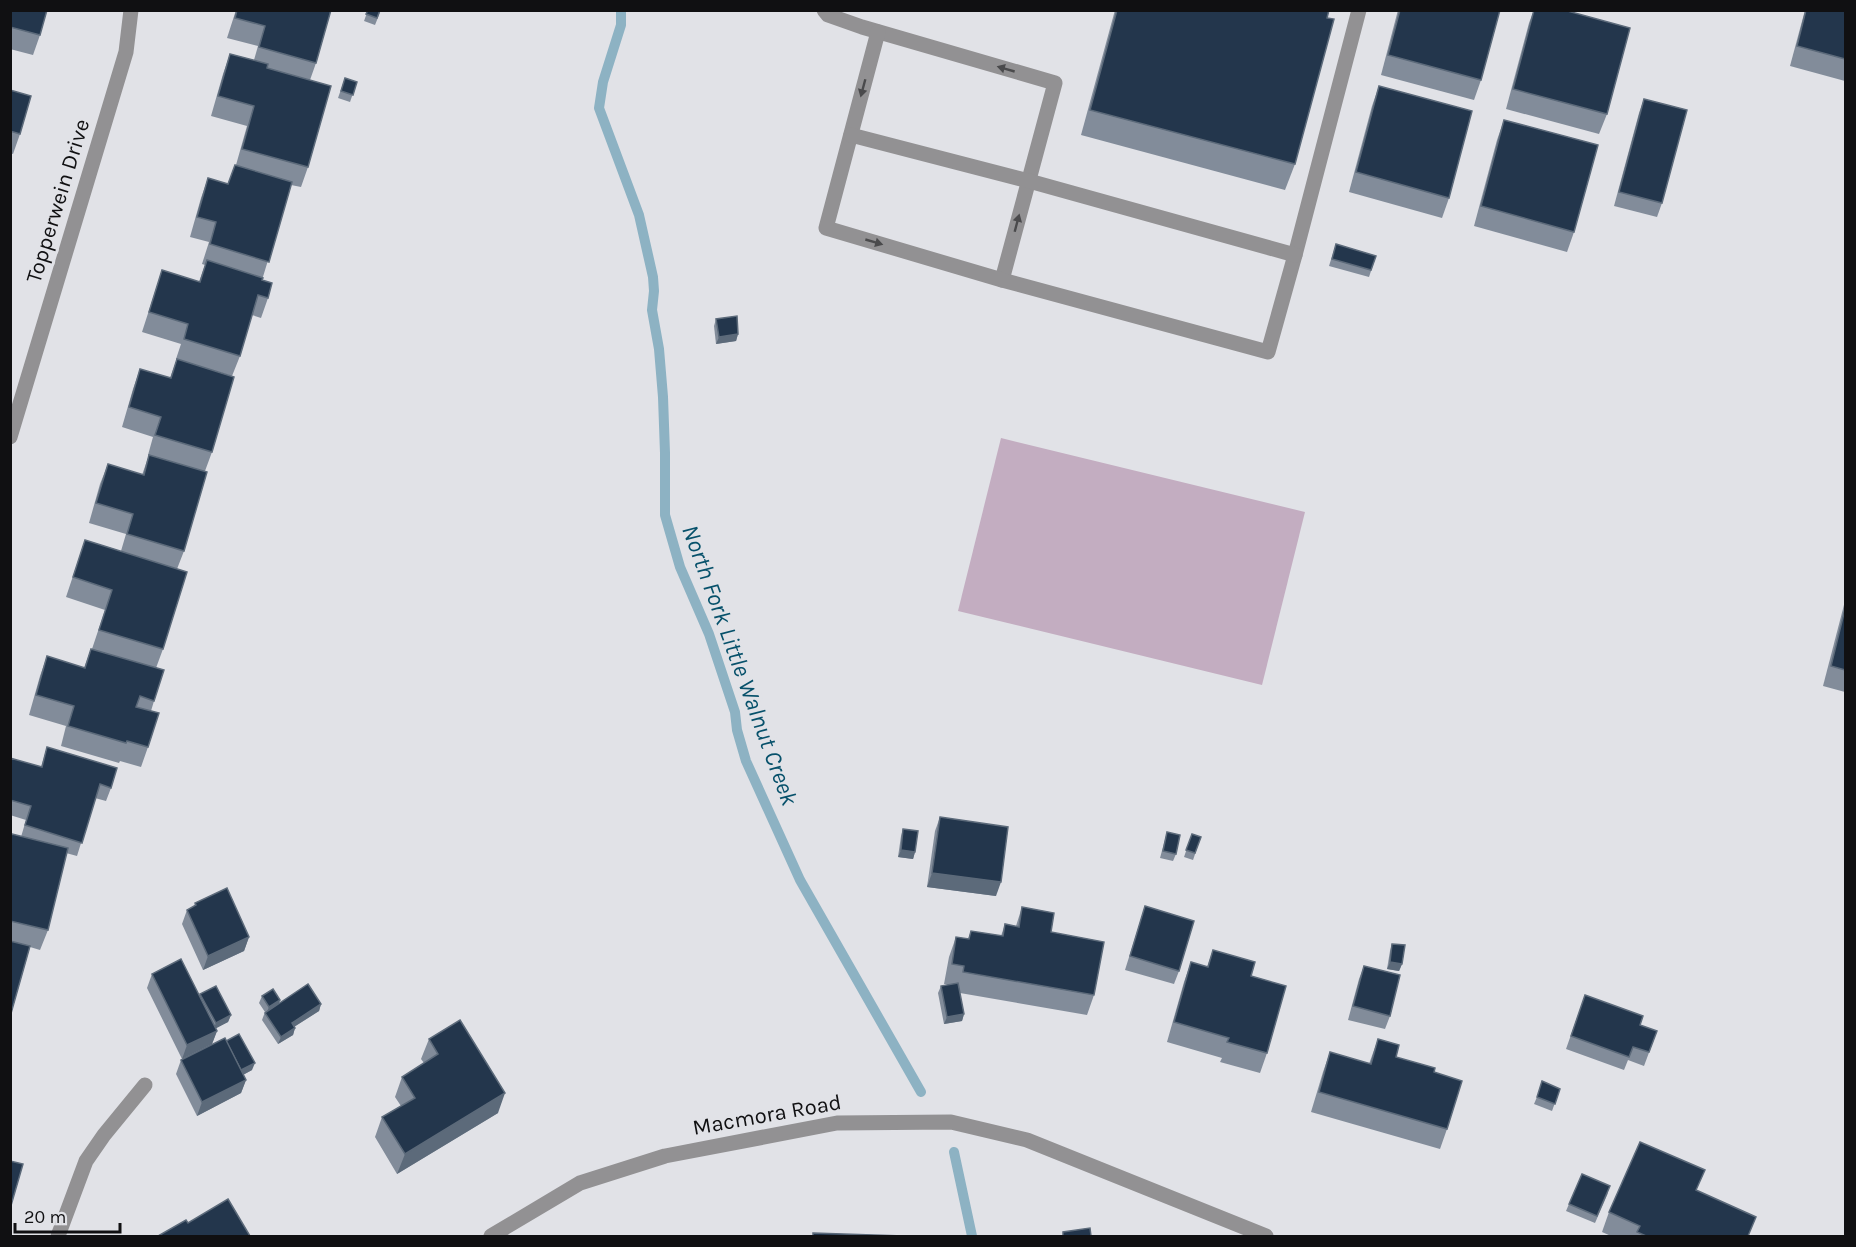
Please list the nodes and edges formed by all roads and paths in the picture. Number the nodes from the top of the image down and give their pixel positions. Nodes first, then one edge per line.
1 (131, 10) edge
2 (824, 10) edge
3 (1359, 10) edge
4 (878, 32) junction
5 (850, 135) junction
6 (1029, 181) junction
7 (1295, 255) junction
8 (1002, 280) junction
9 (10, 437) edge
10 (145, 1085) dead end
11 (58, 1236) edge
12 (490, 1236) edge
13 (1266, 1236) edge

1 - 9 street, Topperwein Drive
2 - 4 street
3 - 7 street
4 -> 5 street
6 -> 4 street
5 - 6 street
5 -> 8 street
6 - 7 street
8 -> 6 street
7 - 8 street
10 - 11 street
12 - 13 street, Macmora Road

